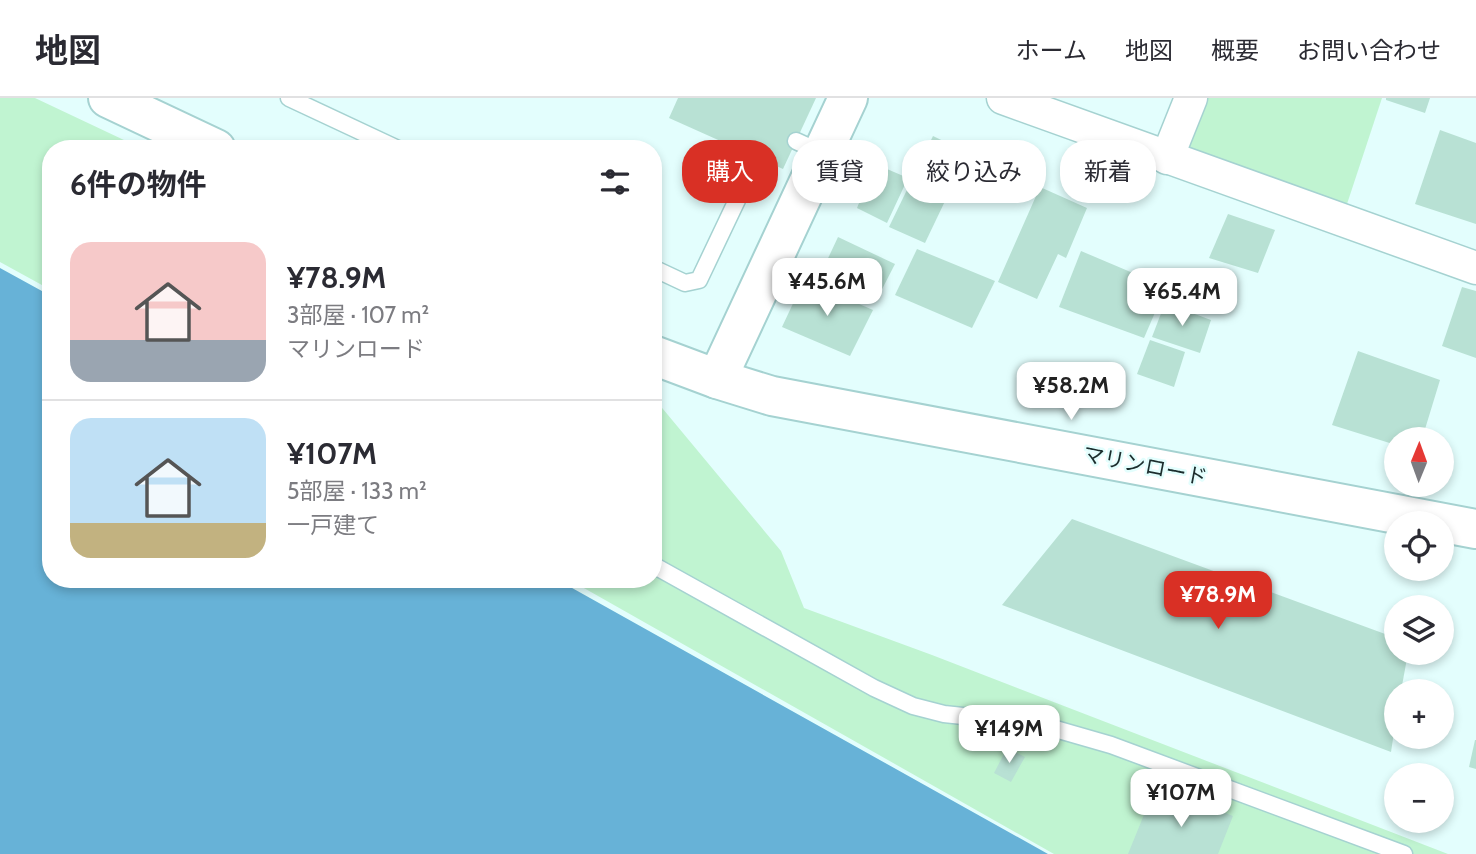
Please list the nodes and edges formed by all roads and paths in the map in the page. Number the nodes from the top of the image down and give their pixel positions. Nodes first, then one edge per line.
1 (108, 98) edge
2 (289, 98) edge
3 (848, 98) edge
4 (1003, 98) edge
5 (1191, 98) edge
6 (197, 140) edge
7 (379, 140) edge
8 (1167, 158) junction
9 (735, 203) edge
10 (1476, 268) edge
11 (662, 272) edge
12 (662, 358) edge
13 (716, 379) junction
14 (1476, 529) edge
15 (662, 570) edge
16 (1404, 854) edge

1 - 6 street
2 - 7 lane
3 - 13 street
4 - 8 street
5 - 8 street
8 - 10 street
9 - 11 lane
12 - 13 street, マリンロード
13 - 14 street, マリンロード
15 - 16 lane

